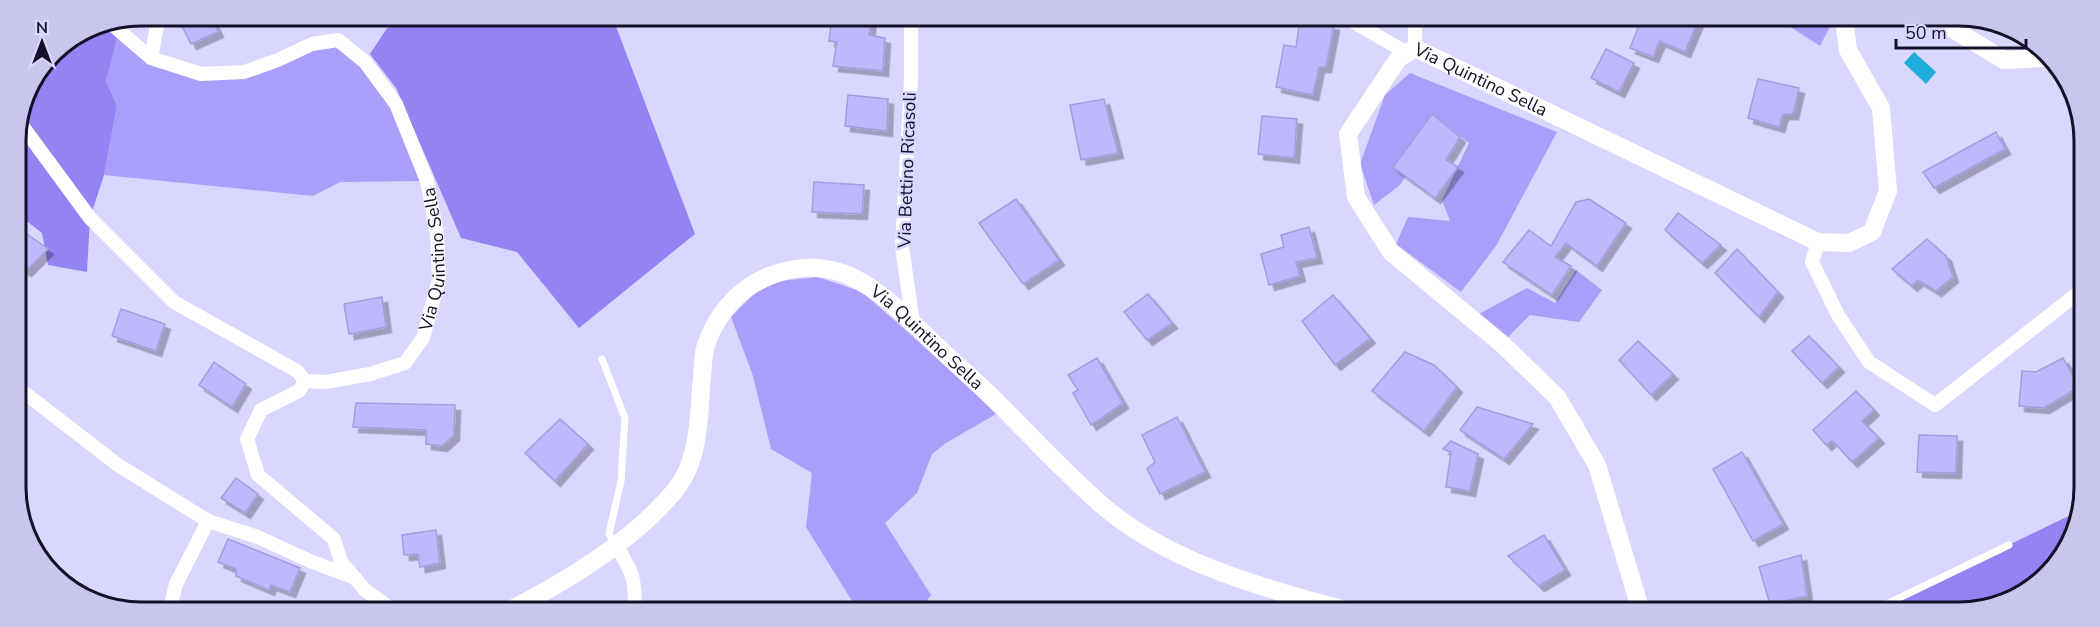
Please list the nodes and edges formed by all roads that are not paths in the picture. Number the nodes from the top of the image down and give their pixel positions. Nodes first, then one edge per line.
1 (157, 26) edge
2 (911, 26) edge
3 (1363, 26) edge
4 (1414, 26) edge
5 (1845, 26) edge
6 (1948, 26) edge
7 (116, 28) edge
8 (1411, 50) junction
9 (151, 58) junction
10 (2039, 58) edge
11 (26, 131) edge
12 (1818, 242) junction
13 (2074, 296) edge
14 (913, 323) junction
15 (602, 359) dead end
16 (305, 381) junction
17 (26, 394) edge
18 (208, 521) junction
19 (2010, 545) dead end
20 (617, 547) junction
21 (355, 578) junction
22 (1316, 601) edge
23 (1638, 601) edge
24 (1893, 601) edge
25 (172, 602) edge
26 (381, 602) edge
27 (525, 602) edge
28 (635, 602) edge

1 - 9 street
2 - 14 street, Via Bettino Ricasoli
3 - 8 street
4 - 8 street
5 - 12 street, Via Quintino Sella
6 - 10 street
7 - 9 street, Via Quintino Sella
8 - 12 street, Via Quintino Sella
8 - 23 street, Via Quintino Sella
9 - 16 street, Via Quintino Sella
11 - 16 street
12 - 13 street
14 - 20 street, Via Quintino Sella
14 - 22 street, Via Quintino Sella
15 - 20 lane
16 - 21 street
17 - 18 street
18 - 21 street
18 - 25 street
19 - 24 lane
20 - 27 street, Via Quintino Sella
20 - 28 street
21 - 26 street

